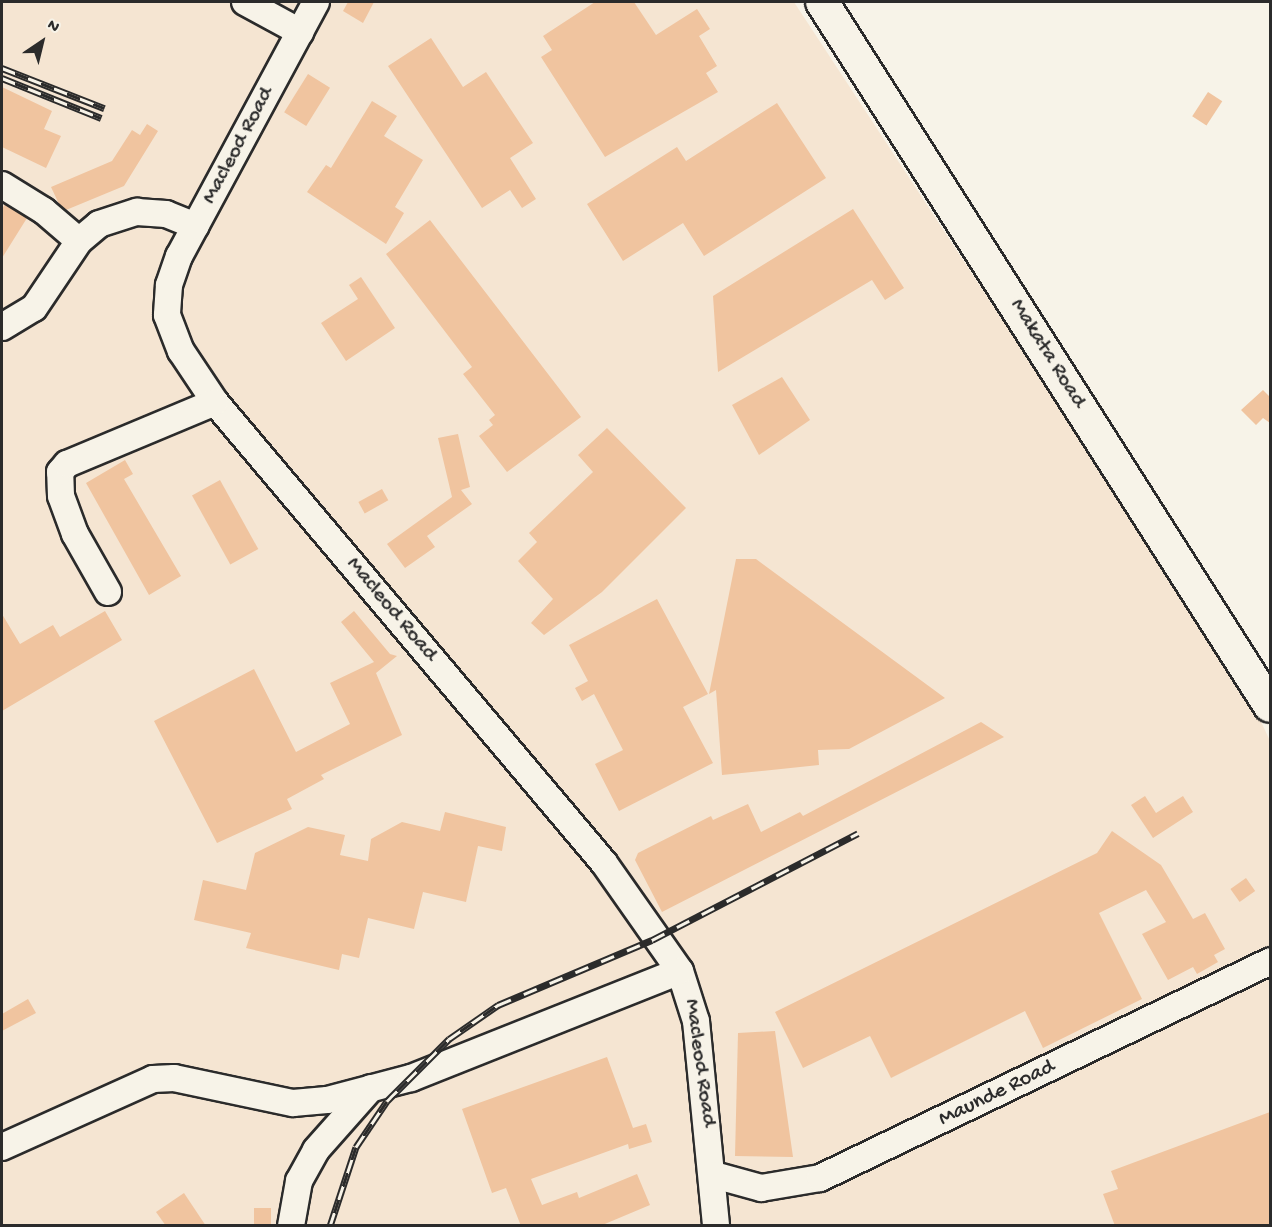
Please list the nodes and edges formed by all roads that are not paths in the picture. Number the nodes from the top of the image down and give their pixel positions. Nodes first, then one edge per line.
1 (245, 2) edge
2 (316, 2) edge
3 (822, 2) edge
4 (300, 32) junction
5 (2, 185) edge
6 (196, 226) junction
7 (79, 241) junction
8 (2, 327) edge
9 (215, 402) junction
10 (108, 592) dead end
11 (1268, 697) edge
12 (1270, 961) edge
13 (680, 971) junction
14 (372, 1088) junction
15 (2, 1147) edge
16 (714, 1175) junction
17 (291, 1226) edge
18 (716, 1226) edge

1 - 4 street
2 - 4 street, Macleod Road
3 - 11 main road, Makata Road
4 - 6 street, Macleod Road
5 - 7 street
6 - 7 street
6 - 9 street, Macleod Road
7 - 8 street
9 - 10 street
9 - 13 street, Macleod Road
12 - 16 street, Maunde Road
13 - 14 street
13 - 16 street, Macleod Road
14 - 15 street
14 - 17 street
16 - 18 street, Macleod Road

